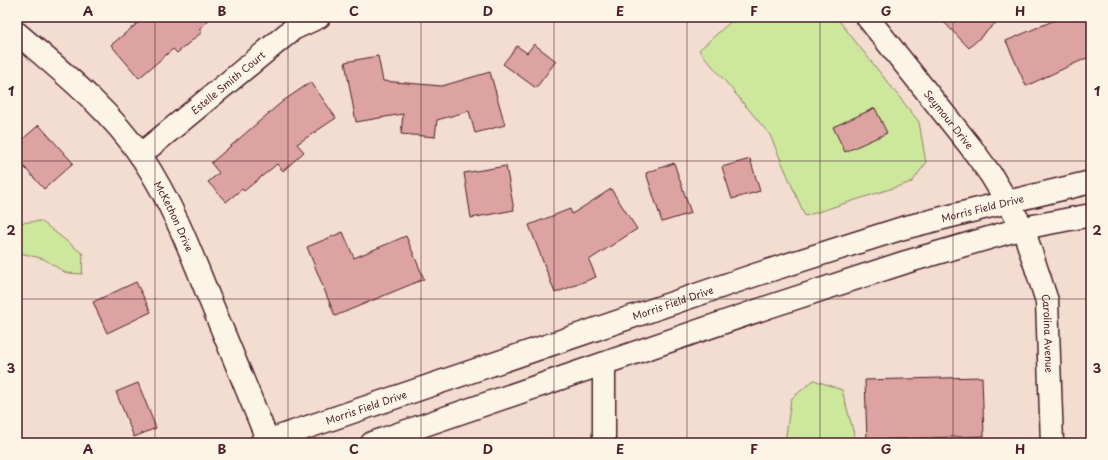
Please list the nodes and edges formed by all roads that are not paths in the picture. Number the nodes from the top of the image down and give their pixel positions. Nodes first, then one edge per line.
1 (319, 17) edge
2 (867, 17) edge
3 (17, 33) edge
4 (140, 155) junction
5 (1091, 182) edge
6 (1007, 202) junction
7 (1091, 215) edge
8 (1023, 228) junction
9 (604, 364) junction
10 (264, 442) edge
11 (372, 443) edge
12 (604, 443) edge
13 (1052, 443) edge

1 - 4 street, Estelle Smith Court
2 - 6 street, Seymour Drive
3 - 4 street, McKethon Drive
4 - 10 street, McKethon Drive
5 - 6 street, Morris Field Drive
6 - 8 street, Seymour Drive
6 - 10 street, Morris Field Drive
7 - 8 street
8 - 9 street
8 - 13 street, Carolina Avenue
9 - 11 street
9 - 12 street

